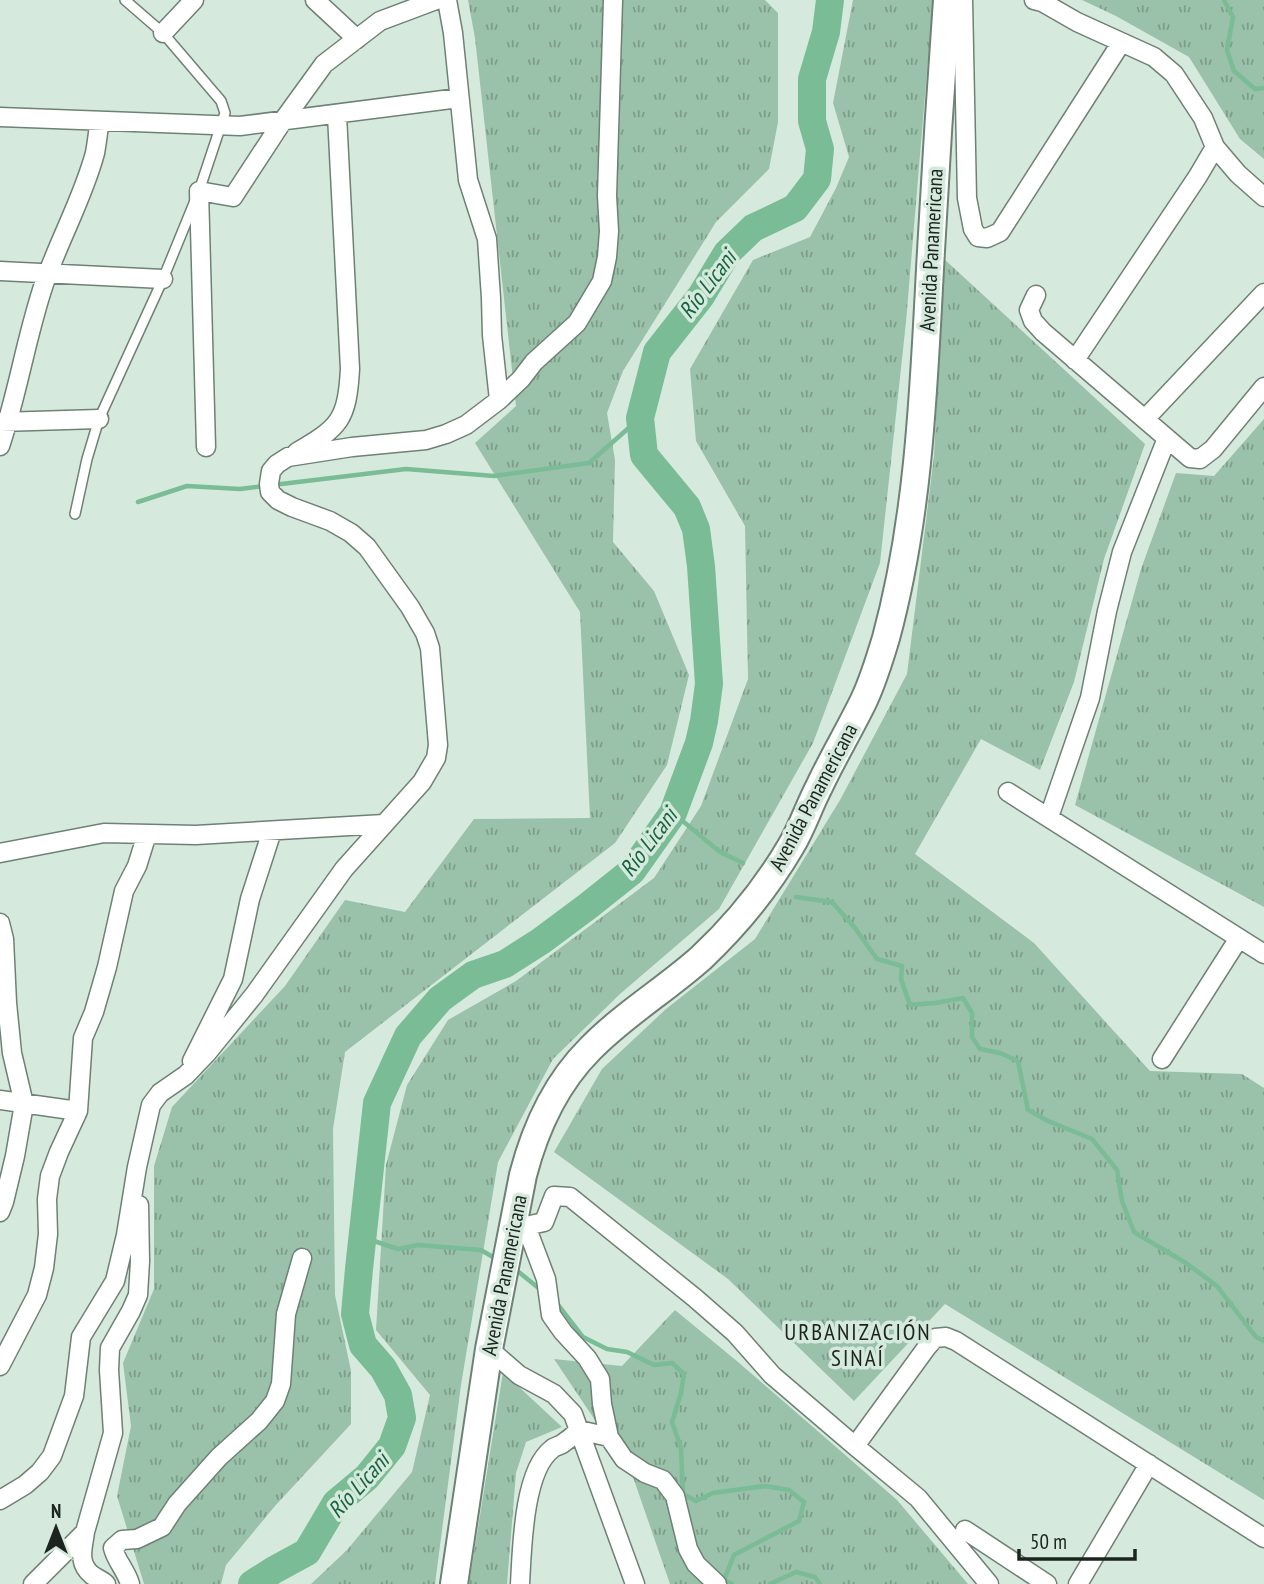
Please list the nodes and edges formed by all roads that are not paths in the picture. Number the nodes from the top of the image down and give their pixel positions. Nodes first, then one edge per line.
1 (125, 0) edge
2 (194, 0) edge
3 (315, 0) edge
4 (436, 0) edge
5 (447, 0) edge
6 (613, 0) edge
7 (947, 0) edge
8 (963, 0) edge
9 (1034, 0) edge
10 (163, 33) junction
11 (357, 39) junction
12 (1121, 43) junction
13 (459, 98) junction
14 (337, 115) junction
15 (0, 117) edge
16 (100, 121) junction
17 (282, 122) junction
18 (222, 125) junction
19 (1214, 148) junction
20 (199, 191) junction
21 (1264, 197) edge
22 (0, 271) edge
23 (48, 274) junction
24 (163, 279) junction
25 (1264, 293) edge
26 (1036, 295) dead end
27 (1075, 360) junction
28 (1264, 387) edge
29 (499, 400) junction
30 (99, 419) junction
31 (1145, 419) junction
32 (4, 422) edge
33 (1167, 438) junction
34 (0, 446) edge
35 (206, 447) dead end
36 (288, 457) junction
37 (75, 514) dead end
38 (1008, 792) dead end
39 (1049, 817) junction
40 (384, 824) junction
41 (272, 831) junction
42 (147, 834) junction
43 (0, 853) edge
44 (0, 923) edge
45 (1239, 938) junction
46 (1264, 954) edge
47 (1162, 1059) dead end
48 (186, 1075) junction
49 (0, 1100) edge
50 (24, 1104) junction
51 (78, 1111) junction
52 (137, 1167) junction
53 (0, 1212) edge
54 (517, 1226) junction
55 (302, 1258) dead end
56 (18, 1331) junction
57 (0, 1348) edge
58 (489, 1349) junction
59 (0, 1366) edge
60 (579, 1430) junction
61 (609, 1437) junction
62 (855, 1446) junction
63 (1149, 1464) junction
64 (0, 1500) edge
65 (965, 1530) dead end
66 (85, 1532) junction
67 (1264, 1538) edge
68 (33, 1584) edge
69 (106, 1584) edge
70 (131, 1584) edge
71 (454, 1584) edge
72 (520, 1584) edge
73 (635, 1584) edge
74 (717, 1584) edge
75 (989, 1584) edge
76 (1047, 1584) edge
77 (1078, 1584) edge

1 - 10 lane
2 - 10 street
3 - 11 street
4 - 11 street
5 - 13 street
6 - 29 street
7 - 54 main road, Avenida Panamericana
8 - 12 street
9 - 12 street
10 - 18 lane
11 - 17 street
12 - 19 street
13 - 14 street
13 - 29 street
14 - 17 street
14 - 36 street
15 - 16 street
16 - 18 street
16 - 23 street
17 - 18 street
17 - 20 street
18 - 20 lane
19 - 21 street
19 - 27 street
20 - 24 lane
20 - 35 street
22 - 23 street
23 - 24 street
23 - 32 street
24 - 30 lane
25 - 31 street
26 - 27 street
27 - 31 street
28 - 33 street
29 - 36 street
30 - 32 street
30 - 37 lane
31 - 33 street
32 - 34 street
33 - 39 street
36 - 40 street
38 - 39 street
39 - 45 street
40 - 41 street
40 - 48 street
41 - 42 street
41 - 48 street
42 - 43 street
42 - 51 street
44 - 50 street
45 - 46 street
45 - 47 street
48 - 52 street
49 - 50 street
50 - 51 street
50 - 53 street
51 - 56 street
52 - 64 street
52 - 66 street
54 - 58 main road, Avenida Panamericana
54 - 61 street
54 - 62 street
55 - 70 street
56 - 57 street
56 - 59 street
58 - 60 street
58 - 71 main road, Avenida Panamericana
60 - 61 street
60 - 72 street
60 - 73 street
61 - 74 street
62 - 63 street
62 - 75 street
63 - 67 street
63 - 77 street
65 - 76 street
66 - 68 street
66 - 69 street

